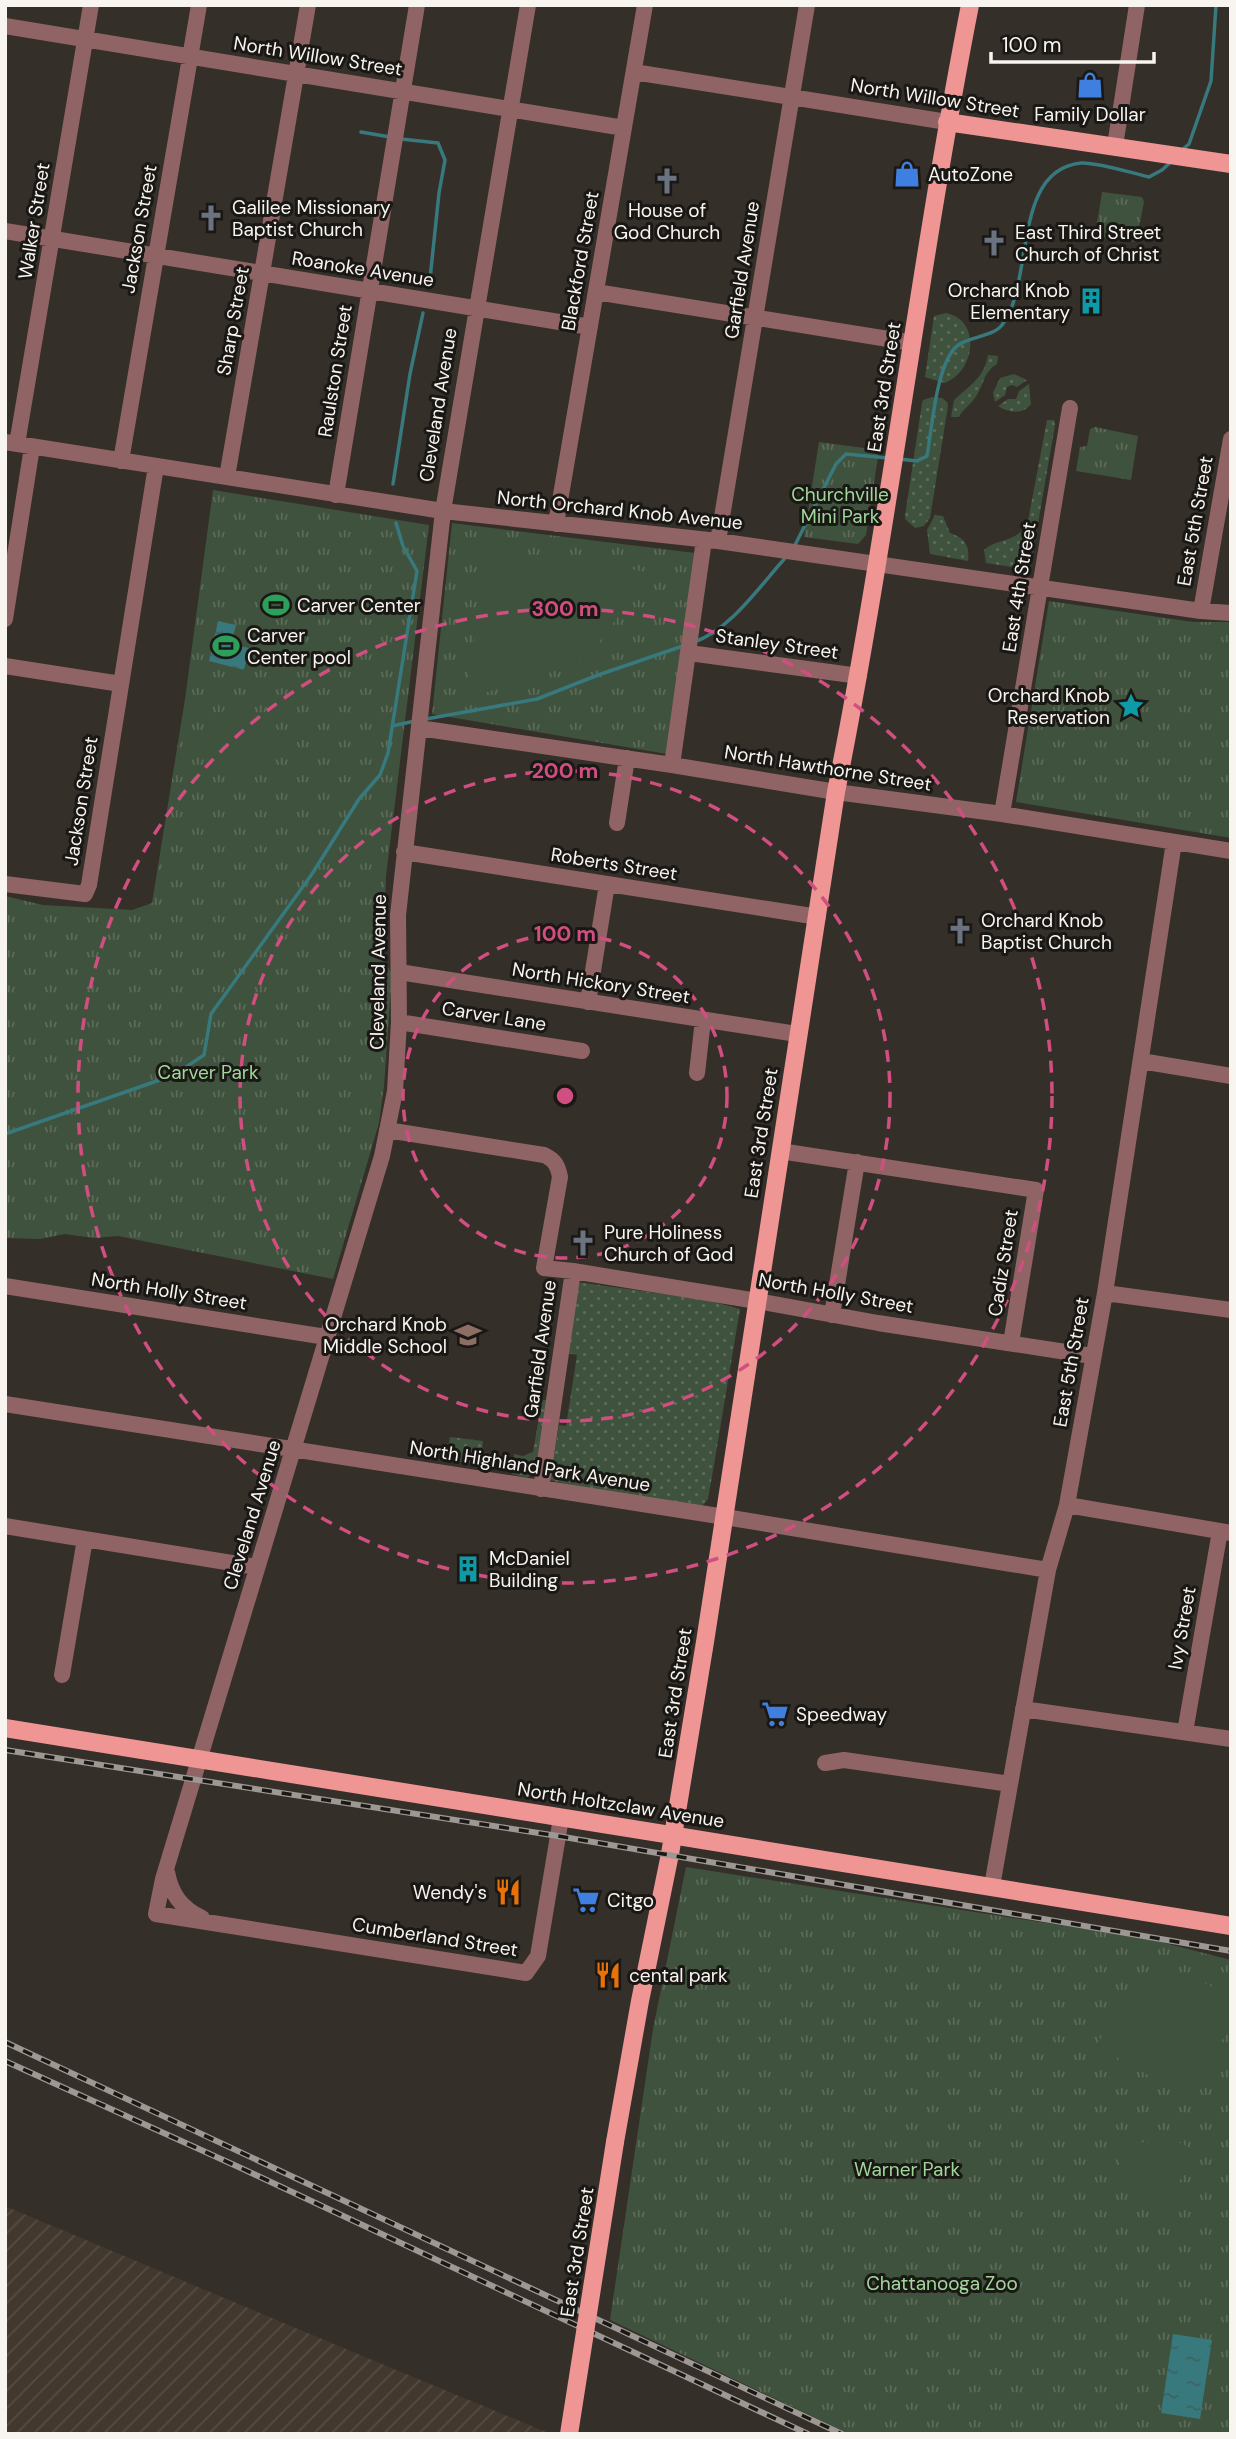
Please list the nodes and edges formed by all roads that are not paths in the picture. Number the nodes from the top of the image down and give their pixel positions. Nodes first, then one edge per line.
1 (91, 5) edge
2 (199, 5) edge
3 (308, 5) edge
4 (416, 5) edge
5 (528, 5) edge
6 (645, 5) edge
7 (807, 5) edge
8 (970, 5) edge
9 (1137, 5) edge
10 (5, 26) edge
11 (85, 39) junction
12 (190, 56) junction
13 (634, 72) junction
14 (296, 74) junction
15 (402, 91) junction
16 (792, 97) junction
17 (512, 109) junction
18 (947, 121) junction
19 (624, 128) junction
20 (1115, 146) junction
21 (1231, 164) edge
22 (5, 231) edge
23 (53, 239) junction
24 (156, 256) junction
25 (262, 273) junction
26 (370, 291) junction
27 (596, 292) junction
28 (475, 308) junction
29 (755, 316) junction
30 (590, 327) junction
31 (913, 343) junction
32 (1070, 408) dead end
33 (1231, 439) edge
34 (18, 444) edge
35 (121, 461) junction
36 (156, 466) junction
37 (227, 477) junction
38 (336, 495) junction
39 (443, 512) junction
40 (556, 524) junction
41 (711, 541) junction
42 (878, 564) junction
43 (1040, 588) junction
44 (1201, 611) junction
45 (1231, 612) edge
46 (5, 619) edge
47 (689, 653) junction
48 (5, 666) edge
49 (859, 676) junction
50 (121, 684) junction
51 (419, 728) junction
52 (627, 758) junction
53 (673, 765) junction
54 (836, 792) junction
55 (1002, 814) junction
56 (617, 822) dead end
57 (1174, 842) junction
58 (1231, 851) edge
59 (404, 852) junction
60 (607, 884) junction
61 (9, 885) edge
62 (818, 917) junction
63 (399, 972) junction
64 (588, 1002) junction
65 (704, 1020) junction
66 (399, 1022) junction
67 (797, 1034) junction
68 (582, 1051) dead end
69 (1141, 1061) junction
70 (697, 1073) dead end
71 (1231, 1076) edge
72 (387, 1130) junction
73 (780, 1151) junction
74 (857, 1162) junction
75 (573, 1271) junction
76 (5, 1286) edge
77 (1105, 1293) junction
78 (757, 1301) junction
79 (1231, 1310) edge
80 (832, 1315) junction
81 (326, 1337) junction
82 (1011, 1343) junction
83 (1092, 1356) junction
84 (5, 1405) edge
85 (294, 1450) junction
86 (541, 1489) junction
87 (1067, 1505) junction
88 (725, 1517) junction
89 (5, 1526) edge
90 (1225, 1532) edge
91 (85, 1539) junction
92 (257, 1567) junction
93 (1048, 1570) junction
94 (62, 1675) dead end
95 (1023, 1709) junction
96 (5, 1728) edge
97 (1185, 1732) junction
98 (1231, 1739) edge
99 (200, 1760) junction
100 (825, 1763) dead end
101 (1010, 1784) junction
102 (561, 1818) junction
103 (673, 1833) junction
104 (166, 1868) junction
105 (992, 1886) junction
106 (156, 1914) joint
107 (221, 1924) junction
108 (1231, 1926) edge
109 (569, 2434) edge

1 - 11 street, Walker Street
2 - 12 street, Jackson Street
3 - 14 street, Sharp Street
4 - 15 street, Raulston Street
5 - 17 street, Cleveland Avenue
6 - 13 street, Blackford Street
7 - 16 street, Garfield Avenue
8 - 18 main road, East 3rd Street
9 - 20 street
10 - 11 street, North Willow Street
11 - 12 street, North Willow Street
11 - 23 street, Walker Street
12 - 14 street, North Willow Street
12 - 24 street, Jackson Street
13 - 16 street, North Willow Street
13 - 19 street, Blackford Street
14 - 15 street, North Willow Street
14 - 25 street, Sharp Street
15 - 17 street, North Willow Street
15 - 26 street, Raulston Street
16 - 18 street, North Willow Street
16 - 29 street, Garfield Avenue
17 - 19 street, North Willow Street
17 - 28 street, Cleveland Avenue
18 - 20 main road, North Willow Street
18 - 31 main road, East 3rd Street
19 - 27 street, Blackford Street
20 - 21 main road, North Willow Street
22 - 23 street, Roanoke Avenue
23 - 24 street, Roanoke Avenue
23 - 34 street, Walker Street
24 - 25 street, Roanoke Avenue
24 - 35 street, Jackson Street
25 - 26 street, Roanoke Avenue
25 - 37 street, Sharp Street
26 - 28 street, Roanoke Avenue
26 - 38 street, Raulston Street
27 - 29 street
27 - 30 street, Blackford Street
28 - 30 street, Roanoke Avenue
28 - 39 street, Cleveland Avenue
29 - 31 street
29 - 41 street, Garfield Avenue
30 - 40 street, Blackford Street
31 - 42 main road, East 3rd Street
32 - 43 street, East 4th Street
33 - 44 street, East 5th Street
34 - 35 street, North Orchard Knob Avenue
34 - 46 street, Walker Street
35 - 36 street, North Orchard Knob Avenue
36 - 37 street, North Orchard Knob Avenue
36 - 50 street, Jackson Street
37 - 38 street, North Orchard Knob Avenue
38 - 39 street, North Orchard Knob Avenue
39 - 40 street, North Orchard Knob Avenue
39 - 51 street, Cleveland Avenue
40 - 41 street, North Orchard Knob Avenue
41 - 42 street, North Orchard Knob Avenue
41 - 47 street, Garfield Avenue
42 - 43 street, North Orchard Knob Avenue
42 - 49 main road, East 3rd Street
43 - 44 street, North Orchard Knob Avenue
43 - 55 street, East 4th Street
44 - 45 street, North Orchard Knob Avenue
47 - 49 street, Stanley Street
47 - 53 street, Garfield Avenue
48 - 50 street
49 - 54 main road, East 3rd Street
50 - 61 street, Jackson Street
51 - 52 street, North Hawthorne Street
51 - 59 street, Cleveland Avenue
52 - 53 street, North Hawthorne Street
52 - 56 street
53 - 54 street, North Hawthorne Street
54 - 55 street, North Hawthorne Street
54 - 62 main road, East 3rd Street
55 - 57 street, North Hawthorne Street
57 - 58 street, North Hawthorne Street
57 - 69 street, East 5th Street
59 - 60 street, Roberts Street
59 - 63 street, Cleveland Avenue
60 - 62 street, Roberts Street
60 - 64 street
62 - 67 main road, East 3rd Street
63 - 64 street, North Hickory Street
63 - 66 street, Cleveland Avenue
64 - 65 street, North Hickory Street
65 - 67 street, North Hickory Street
65 - 70 street
66 - 68 street, Carver Lane
66 - 72 street, Cleveland Avenue
67 - 73 main road, East 3rd Street
69 - 71 street
69 - 77 street, East 5th Street
72 - 75 street, Garfield Avenue
72 - 81 street, Cleveland Avenue
73 - 74 street
73 - 78 main road, East 3rd Street
74 - 80 street
74 - 82 street, Cadiz Street
75 - 78 street, North Holly Street
75 - 86 street, Garfield Avenue
76 - 81 street, North Holly Street
77 - 79 street
77 - 83 street, East 5th Street
78 - 80 street, North Holly Street
78 - 88 main road, East 3rd Street
80 - 82 street, North Holly Street
81 - 85 street, Cleveland Avenue
82 - 83 street, North Holly Street
83 - 87 street, East 5th Street
84 - 85 street, North Highland Park Avenue
85 - 86 street, North Highland Park Avenue
85 - 92 street, Cleveland Avenue
86 - 88 street, North Highland Park Avenue
87 - 90 street
87 - 93 street, East 5th Street
88 - 93 street, North Highland Park Avenue
88 - 103 main road, East 3rd Street
89 - 91 street
90 - 97 street, Ivy Street
91 - 92 street
91 - 94 street
92 - 99 street, Cleveland Avenue
93 - 95 street, East 5th Street
95 - 97 street
95 - 101 street, East 5th Street
96 - 99 main road, North Holtzclaw Avenue
97 - 98 street
99 - 102 main road, North Holtzclaw Avenue
99 - 104 street, Cleveland Avenue
100 - 101 street
101 - 105 street, East 5th Street
102 - 103 main road, North Holtzclaw Avenue
102 - 107 street, Cumberland Street
103 - 105 main road, North Holtzclaw Avenue
103 - 109 main road, East 3rd Street, bridge
104 - 106 street, Cleveland Avenue
104 - 107 street, Cumberland Street
105 - 108 main road, North Holtzclaw Avenue
106 - 107 street, Cumberland Street

